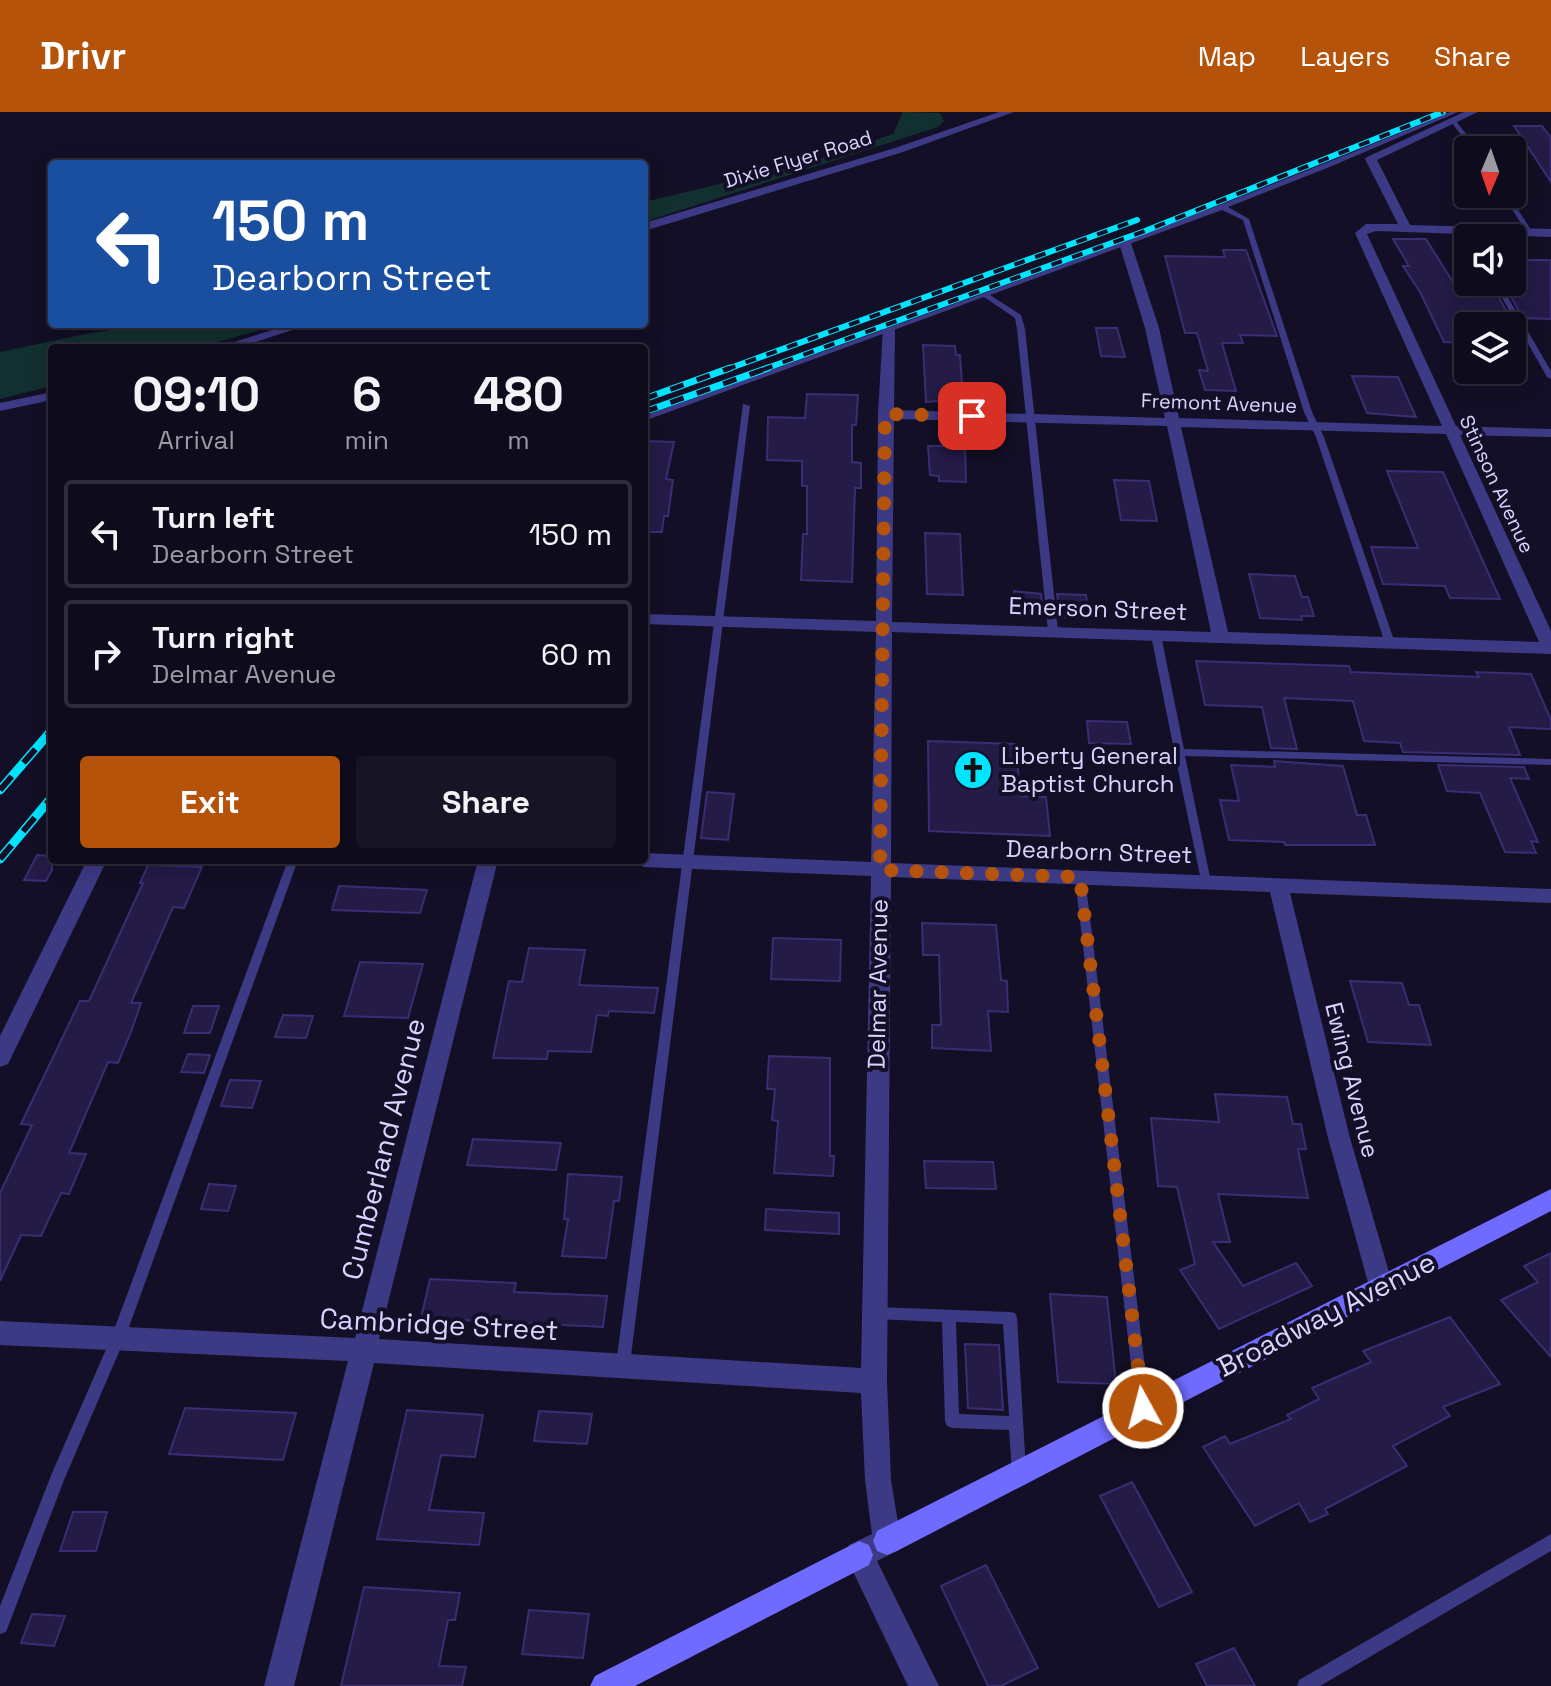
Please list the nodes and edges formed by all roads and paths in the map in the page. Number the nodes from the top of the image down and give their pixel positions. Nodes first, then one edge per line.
1 (1009, 112) edge
2 (1473, 112) edge
3 (1454, 116) edge
4 (1467, 136) edge
5 (1222, 207) junction
6 (1514, 208) edge
7 (648, 226) edge
8 (1406, 228) junction
9 (1454, 233) edge
10 (1526, 233) edge
11 (1530, 233) junction
12 (1551, 233) edge
13 (1125, 243) junction
14 (985, 295) junction
15 (1504, 296) edge
16 (290, 328) edge
17 (888, 330) junction
18 (236, 344) edge
19 (1551, 377) edge
20 (48, 397) edge
21 (746, 406) dead end
22 (0, 407) edge
23 (885, 414) junction
24 (648, 418) edge
25 (1030, 418) junction
26 (1172, 422) junction
27 (1314, 426) junction
28 (1451, 430) junction
29 (1551, 433) edge
30 (648, 619) edge
31 (718, 621) junction
32 (882, 626) junction
33 (1053, 631) junction
34 (1156, 635) junction
35 (1221, 637) junction
36 (1390, 643) junction
37 (1551, 648) edge
38 (1178, 752) junction
39 (1551, 762) edge
40 (648, 860) edge
41 (689, 861) junction
42 (95, 864) edge
43 (292, 864) edge
44 (487, 864) edge
45 (880, 870) junction
46 (1080, 877) junction
47 (1206, 882) junction
48 (1278, 885) junction
49 (1551, 896) edge
50 (0, 1058) edge
51 (1551, 1199) edge
52 (1381, 1286) junction
53 (875, 1313) junction
54 (949, 1316) junction
55 (0, 1333) edge
56 (118, 1338) junction
57 (363, 1350) junction
58 (623, 1364) junction
59 (874, 1381) junction
60 (1143, 1408) junction
61 (1017, 1423) junction
62 (1019, 1471) junction
63 (887, 1541) junction
64 (1551, 1542) edge
65 (859, 1555) junction
66 (0, 1626) edge
67 (279, 1686) edge
68 (605, 1686) edge
69 (924, 1686) edge
70 (1305, 1686) edge

1 - 7 street, Dixie Flyer Road
2 - 3 street
3 - 4 lane
3 - 5 lane
3 - 8 street
5 - 13 lane
5 - 27 lane
6 - 11 lane
8 - 9 street
8 - 28 street, Stinson Avenue
10 - 11 street
11 - 12 street
13 - 14 lane
13 - 26 street
14 - 17 lane
14 - 25 lane
15 - 19 lane
16 - 18 street
17 - 23 street, Delmar Avenue
17 - 24 lane
20 - 22 street
21 - 31 lane
23 - 25 street, Fremont Avenue
23 - 32 street, Delmar Avenue
25 - 26 street, Fremont Avenue
25 - 33 lane
26 - 27 street, Fremont Avenue
26 - 35 street
27 - 28 street, Fremont Avenue
27 - 36 lane
28 - 29 street, Fremont Avenue
28 - 37 street, Stinson Avenue
30 - 31 street, Emerson Street
31 - 32 street, Emerson Street
31 - 41 lane
32 - 33 street, Emerson Street
32 - 45 street, Delmar Avenue
33 - 34 street, Emerson Street
34 - 35 street, Emerson Street
34 - 38 lane
35 - 36 street, Emerson Street
36 - 37 street, Emerson Street
38 - 39 lane
38 - 47 lane
40 - 41 street, Dearborn Street
41 - 45 street, Dearborn Street
41 - 58 lane
42 - 50 street
43 - 56 lane
44 - 57 street, Cumberland Avenue
45 - 46 street, Dearborn Street
45 - 53 street, Delmar Avenue
46 - 47 street, Dearborn Street
46 - 60 lane
47 - 48 street, Dearborn Street
48 - 49 street, Dearborn Street
48 - 52 street, Ewing Avenue
51 - 52 main road, Broadway Avenue
52 - 60 main road, Broadway Avenue
53 - 54 lane
53 - 59 street, Delmar Avenue
54 - 61 lane
54 - 61 lane
55 - 56 street, Cambridge Street
56 - 57 street, Cambridge Street
56 - 66 lane
57 - 58 street, Cambridge Street
57 - 67 street, Cumberland Avenue
58 - 59 street, Cambridge Street
59 - 63 street, Delmar Avenue
60 - 62 main road, Broadway Avenue
61 - 62 lane
62 - 63 main road, Broadway Avenue
63 - 65 street
64 - 70 lane
65 - 68 main road
65 - 69 street

